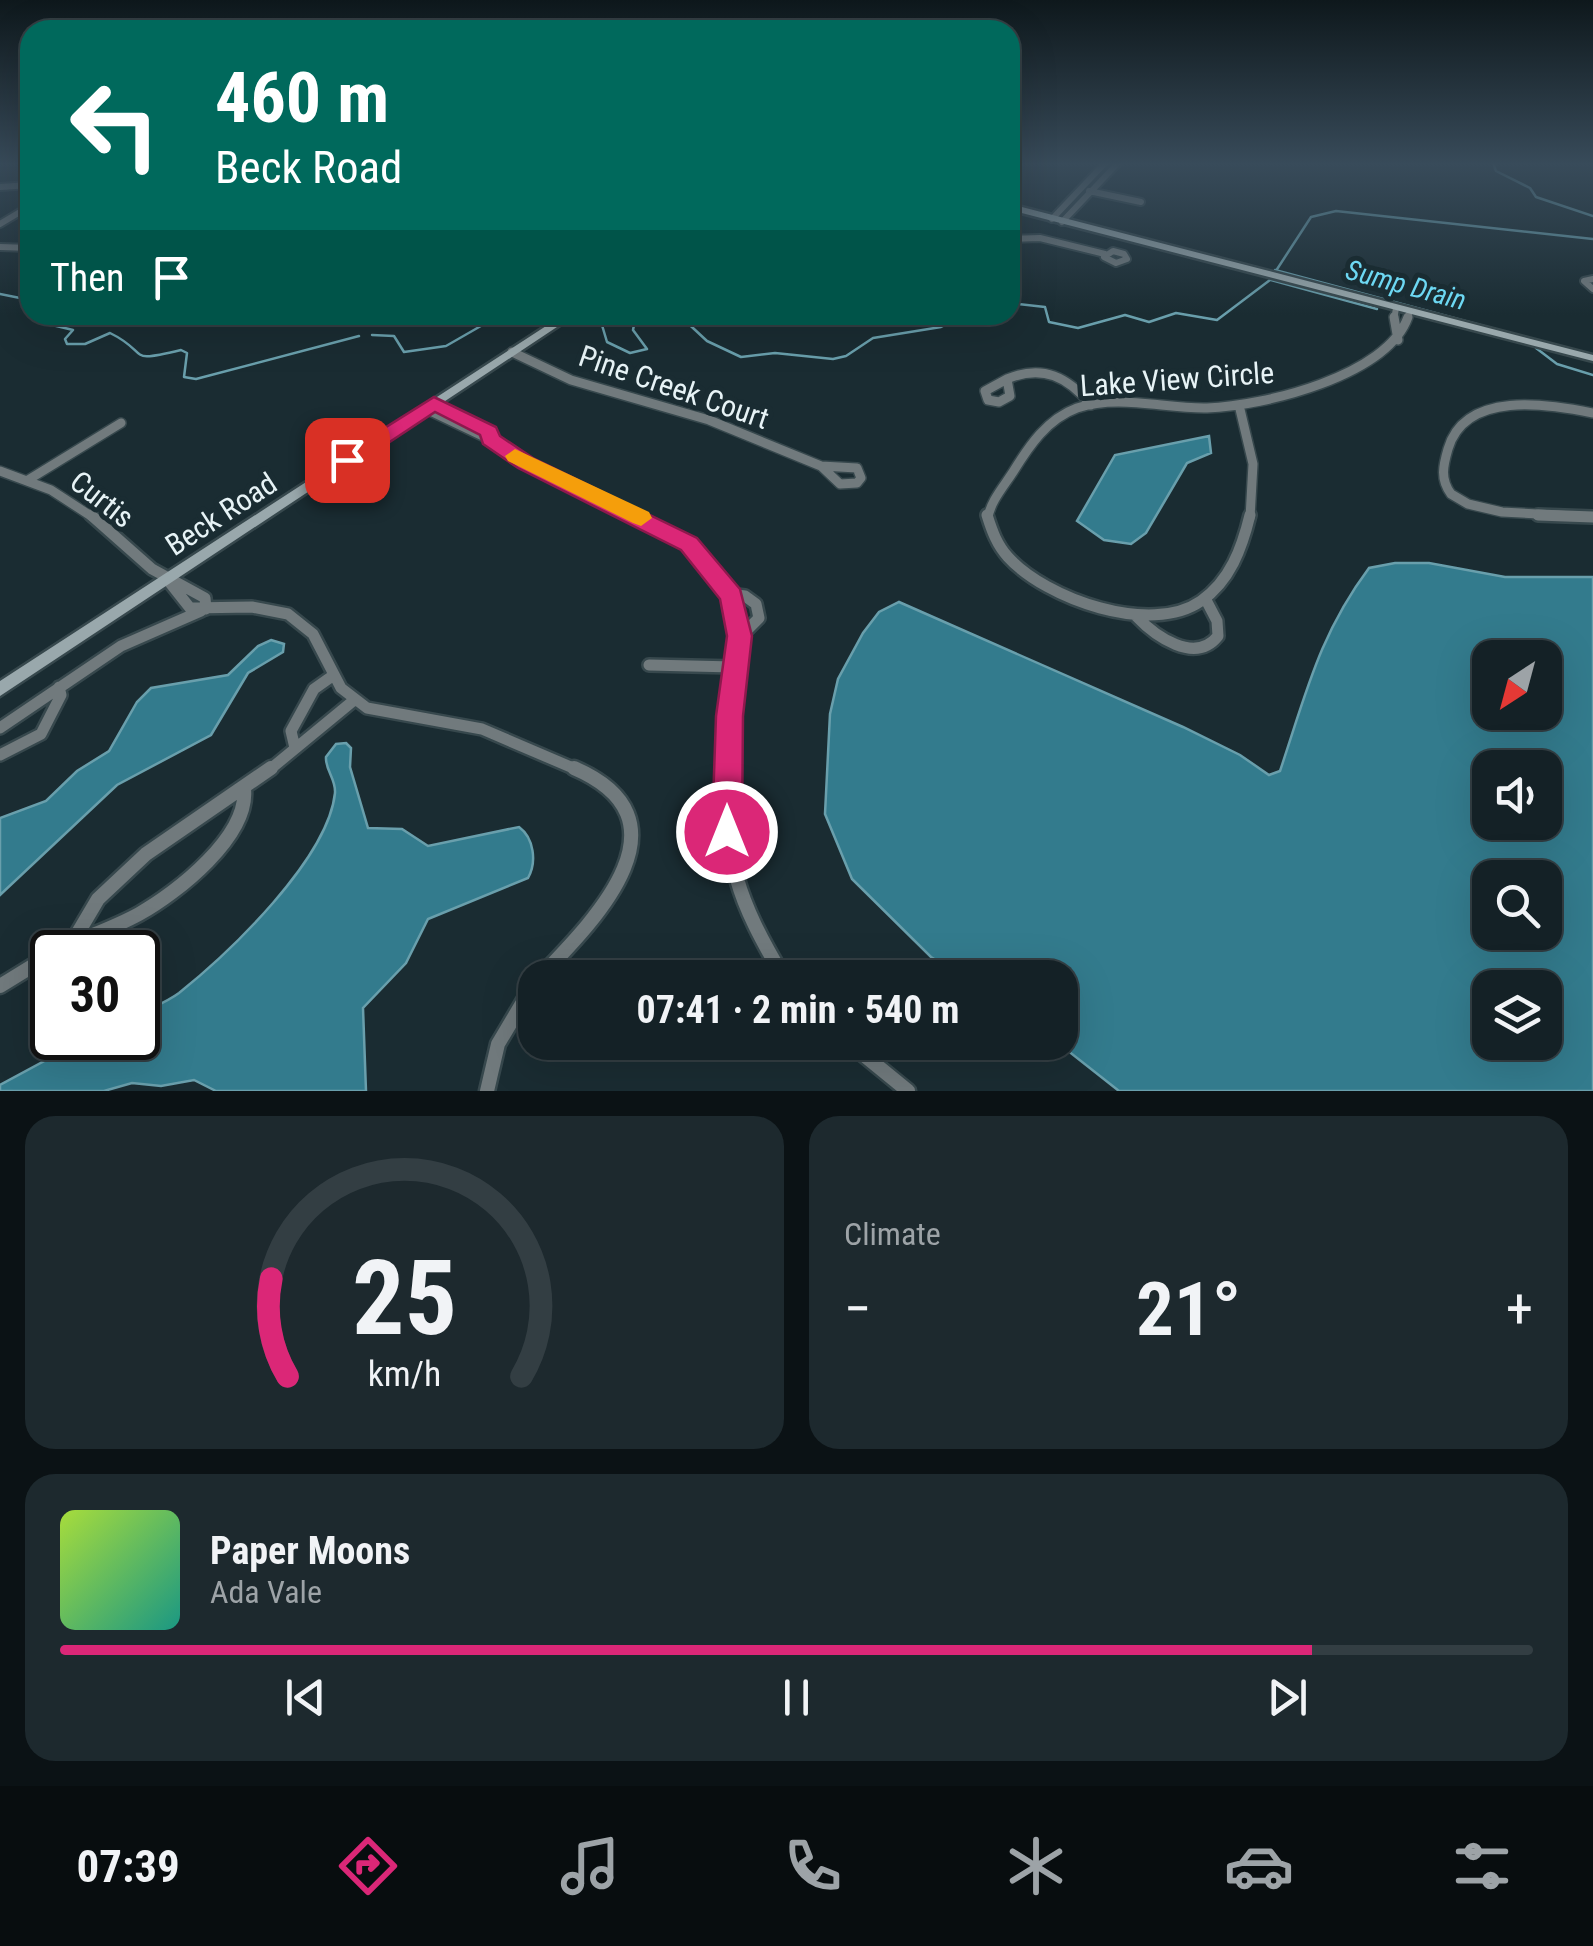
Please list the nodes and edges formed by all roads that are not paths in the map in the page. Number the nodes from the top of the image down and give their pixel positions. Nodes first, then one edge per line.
1 (1035, 214) edge
2 (1064, 214) edge
3 (1067, 214) edge
4 (1060, 221) junction
5 (1020, 238) edge
6 (1040, 238) junction
7 (1054, 241) junction
8 (1105, 254) dead end
9 (1593, 280) edge
10 (1593, 289) edge
11 (1396, 308) junction
12 (1410, 311) junction
13 (554, 325) edge
14 (1398, 340) junction
15 (512, 352) junction
16 (1593, 358) edge
17 (1008, 377) dead end
18 (1091, 405) junction
19 (1240, 405) junction
20 (430, 406) junction
21 (1593, 413) edge
22 (121, 423) dead end
23 (821, 466) dead end
24 (0, 471) edge
25 (28, 480) junction
26 (1593, 517) edge
27 (167, 579) junction
28 (730, 594) junction
29 (1206, 600) junction
30 (206, 610) junction
31 (1136, 616) junction
32 (740, 636) junction
33 (649, 665) dead end
34 (734, 667) junction
35 (332, 677) junction
36 (59, 686) junction
37 (0, 689) edge
38 (353, 701) junction
39 (0, 728) edge
40 (295, 748) junction
41 (0, 755) edge
42 (244, 789) junction
43 (80, 930) edge
44 (107, 930) edge
45 (557, 960) edge
46 (773, 960) edge
47 (30, 968) edge
48 (0, 986) edge
49 (518, 1011) edge
50 (870, 1060) edge
51 (488, 1091) edge
52 (908, 1091) edge

1 - 4 street
2 - 4 street
3 - 4 street
4 - 6 street
4 - 7 street
4 - 11 street
5 - 6 street
6 - 7 street
7 - 8 street
9 - 10 street
11 - 12 street
11 - 14 street
12 - 14 street
12 - 16 street
13 - 15 street, Beck Road
14 - 19 street, Lake View Circle
15 - 20 street, Beck Road
15 - 23 street, Pine Creek Court
17 - 18 street
18 - 19 street, Lake View Circle
18 - 31 street, Lake View Circle
19 - 29 street
20 - 27 street, Beck Road
20 - 28 street
21 - 26 street
22 - 25 street
24 - 25 street, Curtis
25 - 27 street, Curtis
27 - 30 street
27 - 30 street
27 - 37 street, Beck Road
28 - 32 street
28 - 32 street
29 - 31 street, Lake View Circle
29 - 31 street
30 - 35 street
30 - 36 street
32 - 34 street
33 - 34 street
34 - 46 street
35 - 38 street
35 - 40 street
36 - 39 street
36 - 41 street
38 - 40 street
38 - 45 street
40 - 42 street
42 - 43 street
42 - 44 street
47 - 48 street
49 - 51 street
50 - 52 street

